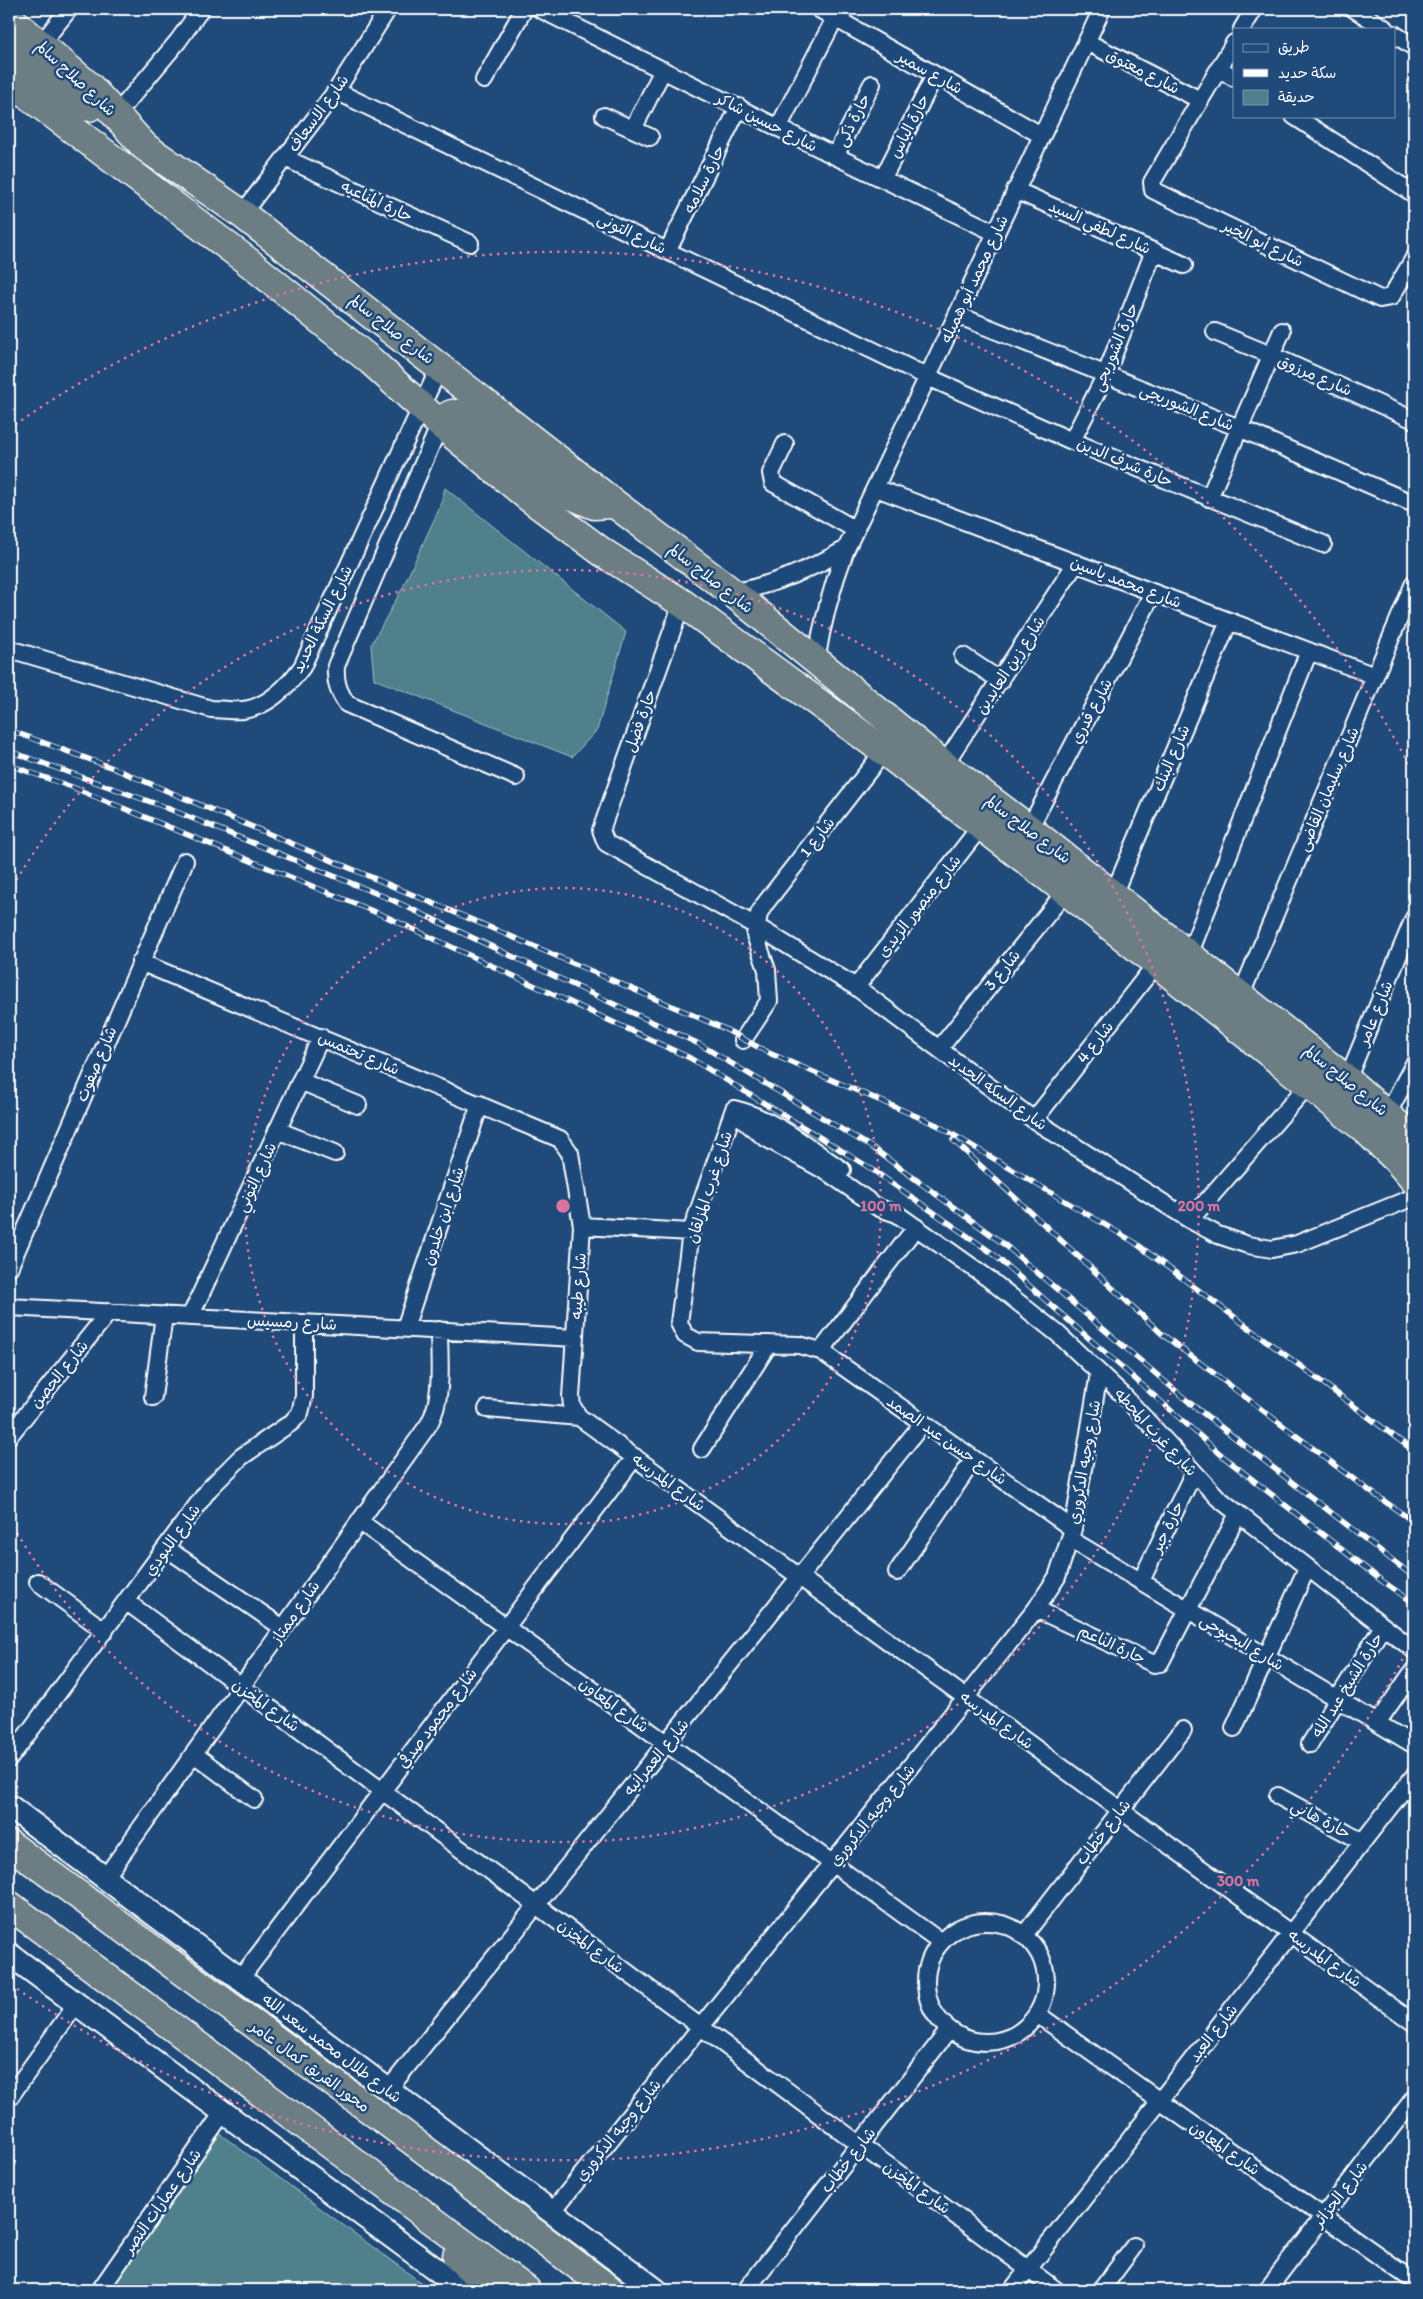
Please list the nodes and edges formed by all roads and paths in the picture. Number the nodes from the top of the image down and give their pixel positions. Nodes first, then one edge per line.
1 (69, 9) edge
2 (200, 9) edge
3 (388, 9) edge
4 (524, 9) edge
5 (540, 9) edge
6 (819, 9) edge
7 (1102, 9) edge
8 (1254, 9) edge
9 (1354, 9) edge
10 (9, 18) edge
11 (835, 18) junction
12 (1243, 28) edge
13 (1384, 28) edge
14 (1396, 35) edge
15 (1086, 42) junction
16 (41, 44) junction
17 (1413, 44) edge
18 (1233, 45) edge
19 (9, 46) edge
20 (1219, 68) junction
21 (663, 70) junction
22 (935, 75) junction
23 (1233, 77) edge
24 (484, 80) dead end
25 (9, 81) edge
26 (872, 84) dead end
27 (336, 91) junction
28 (1200, 100) junction
29 (739, 108) junction
30 (116, 116) junction
31 (604, 116) dead end
32 (1297, 118) edge
33 (778, 128) junction
34 (633, 129) junction
35 (1041, 135) junction
36 (650, 137) dead end
37 (145, 147) junction
38 (835, 156) junction
39 (285, 158) junction
40 (883, 178) junction
41 (1016, 190) junction
42 (1414, 194) edge
43 (242, 214) junction
44 (996, 233) junction
45 (470, 244) dead end
46 (668, 250) junction
47 (1154, 251) junction
48 (1414, 258) edge
49 (1184, 265) dead end
50 (957, 314) junction
51 (1282, 331) dead end
52 (1215, 332) dead end
53 (1272, 356) junction
54 (440, 366) junction
55 (1106, 374) junction
56 (928, 377) junction
57 (430, 416) junction
58 (1414, 420) edge
59 (1239, 428) junction
60 (1072, 440) junction
61 (784, 444) dead end
62 (876, 488) junction
63 (1209, 498) junction
64 (615, 504) junction
65 (1414, 504) edge
66 (856, 530) junction
67 (1323, 544) dead end
68 (846, 549) junction
69 (1076, 563) junction
70 (1414, 583) edge
71 (733, 593) junction
72 (1153, 593) junction
73 (682, 603) junction
74 (1229, 621) junction
75 (9, 649) edge
76 (1309, 652) junction
77 (963, 656) dead end
78 (816, 662) junction
79 (1375, 676) junction
80 (1001, 681) junction
81 (884, 751) junction
82 (944, 765) junction
83 (516, 777) dead end
84 (981, 826) junction
85 (1029, 829) junction
86 (603, 839) joint
87 (185, 860) dead end
88 (1066, 891) junction
89 (1113, 894) junction
90 (1414, 918) edge
91 (756, 926) junction
92 (1189, 955) junction
93 (140, 962) junction
94 (1156, 964) junction
95 (856, 987) junction
96 (1241, 995) junction
97 (321, 1037) junction
98 (742, 1040) dead end
99 (939, 1049) junction
100 (1414, 1064) edge
101 (1347, 1080) junction
102 (300, 1081) junction
103 (1308, 1084) junction
104 (480, 1104) junction
105 (358, 1105) dead end
106 (734, 1109) joint
107 (1388, 1113) junction
108 (1034, 1120) junction
109 (278, 1130) junction
110 (1414, 1139) edge
111 (335, 1153) dead end
112 (570, 1153) joint
113 (1414, 1180) edge
114 (1414, 1197) edge
115 (1190, 1220) junction
116 (582, 1226) junction
117 (916, 1226) junction
118 (691, 1232) junction
119 (9, 1268) edge
120 (9, 1307) edge
121 (109, 1312) junction
122 (164, 1315) junction
123 (190, 1317) junction
124 (304, 1323) junction
125 (405, 1328) junction
126 (439, 1330) junction
127 (575, 1338) junction
128 (769, 1344) junction
129 (821, 1351) junction
130 (1100, 1373) junction
131 (153, 1397) dead end
132 (487, 1409) dead end
133 (579, 1417) junction
134 (923, 1423) junction
135 (9, 1436) edge
136 (702, 1449) dead end
137 (635, 1457) junction
138 (974, 1459) junction
139 (1193, 1474) junction
140 (1238, 1514) junction
141 (360, 1521) junction
142 (1071, 1534) junction
143 (166, 1548) junction
144 (1307, 1568) junction
145 (897, 1572) dead end
146 (800, 1577) junction
147 (1141, 1581) junction
148 (38, 1582) dead end
149 (127, 1602) junction
150 (1036, 1609) junction
151 (1189, 1610) junction
152 (1383, 1626) junction
153 (506, 1627) junction
154 (283, 1628) junction
155 (105, 1631) junction
156 (1414, 1650) edge
157 (1266, 1656) junction
158 (1414, 1670) edge
159 (241, 1687) junction
160 (966, 1697) junction
161 (1338, 1699) junction
162 (1377, 1723) junction
163 (1234, 1728) dead end
164 (1182, 1730) dead end
165 (667, 1743) junction
166 (1310, 1744) dead end
167 (1414, 1745) edge
168 (194, 1754) junction
169 (9, 1759) edge
170 (1414, 1776) edge
171 (382, 1791) junction
172 (1278, 1796) dead end
173 (254, 1799) dead end
174 (9, 1806) edge
175 (1121, 1810) junction
176 (1363, 1842) junction
177 (9, 1844) edge
178 (832, 1863) junction
179 (105, 1878) junction
180 (9, 1905) edge
181 (536, 1905) junction
182 (1024, 1934) junction
183 (1292, 1934) junction
184 (941, 1942) junction
185 (9, 1954) edge
186 (240, 1979) junction
187 (76, 2003) junction
188 (1036, 2014) junction
189 (1414, 2022) edge
190 (701, 2027) junction
191 (949, 2030) junction
192 (388, 2090) junction
193 (9, 2098) edge
194 (1414, 2098) edge
195 (1160, 2101) junction
196 (224, 2111) junction
197 (860, 2145) junction
198 (382, 2181) junction
199 (552, 2212) junction
200 (1323, 2217) junction
201 (1134, 2246) dead end
202 (1028, 2270) junction
203 (1414, 2281) edge
204 (100, 2290) edge
205 (464, 2290) edge
206 (493, 2290) edge
207 (526, 2290) edge
208 (610, 2290) edge
209 (656, 2290) edge
210 (746, 2290) edge
211 (1012, 2290) edge
212 (1056, 2290) edge
213 (1101, 2290) edge
214 (1267, 2290) edge

1 - 16 street
2 - 30 street
3 - 27 street, شارع الاسعاف
4 - 24 street
5 - 21 street, شارع حسين شاكر
6 - 11 street, شارع سمير
7 - 15 street, شارع محمد أبو هميله
8 - 12 street
9 - 13 street
10 - 16 highway, شارع صلاح سالم
11 - 22 street, شارع سمير
11 - 33 street
14 - 17 street
15 - 28 street, شارع معتوق
15 - 35 street, شارع محمد أبو هميله
16 - 30 highway, شارع صلاح سالم
18 - 20 street
19 - 37 highway
20 - 23 street
20 - 28 street
21 - 29 street, شارع حسين شاكر
21 - 34 street
22 - 35 street, شارع سمير
22 - 40 street, حارة الياس
25 - 57 highway, شارع صلاح سالم
26 - 38 street, حارة ذكى
27 - 39 street, شارع الاسعاف
27 - 46 street, شارع التونى
28 - 48 street, شارع أبو الخير
29 - 33 street, شارع حسين شاكر
29 - 46 street, حارة سلامه
30 - 37 highway, شارع صلاح سالم
31 - 34 street
32 - 42 street
33 - 38 street, شارع حسين شاكر
34 - 36 street
35 - 41 street, شارع محمد أبو هميله
37 - 43 highway, شارع صلاح سالم
38 - 40 street, شارع حسين شاكر
39 - 43 street, شارع الاسعاف
39 - 45 street, حارة المناعيه
40 - 44 street, شارع حسين شاكر
41 - 44 street, شارع محمد أبو هميله
41 - 47 street, شارع لطفي السيد
43 - 54 highway, شارع صلاح سالم
44 - 50 street, شارع محمد أبو هميله
46 - 56 street, شارع التونى
47 - 49 street, شارع لطفي السيد
47 - 55 street, حارة الشوربجى
50 - 55 street, شارع الشوربجى
50 - 56 street, شارع محمد أبو هميله
51 - 53 street
52 - 53 street, شارع مرزوق
53 - 58 street, شارع مرزوق
53 - 59 street
54 - 57 street, شارع السكة الحديد
54 - 64 highway, شارع صلاح سالم
55 - 59 street, شارع الشوربجى
55 - 60 street, حارة الشوربجى
56 - 60 street, حارة شرف الدين
56 - 62 street, شارع محمد أبو هميله
57 - 64 highway
57 - 73 highway, شارع صلاح سالم
57 - 75 street, شارع السكة الحديد
57 - 83 street
59 - 63 street
59 - 65 street, شارع الشوربجى
60 - 63 street, حارة شرف الدين
61 - 66 street
62 - 66 street, شارع محمد أبو هميله
62 - 69 street, شارع محمد ياسين
63 - 67 street, حارة شرف الدين
64 - 71 highway, شارع صلاح سالم
66 - 68 street, شارع محمد أبو هميله
68 - 71 street
68 - 78 street, شارع محمد أبو هميله
69 - 72 street, شارع محمد ياسين
69 - 80 street, شارع زين العابدين
70 - 79 street, شارع سليمان القاضى
71 - 78 highway, شارع صلاح سالم
72 - 74 street, شارع محمد ياسين
72 - 85 street, شارع قدري
73 - 81 highway, شارع صلاح سالم
73 - 86 street, حارة فضل
74 - 76 street, شارع محمد ياسين
74 - 89 street, شارع البنك
76 - 79 street, شارع محمد ياسين
76 - 92 street
77 - 80 street
78 - 82 highway, شارع صلاح سالم
79 - 96 street, شارع سليمان القاضى
80 - 82 street, شارع زين العابدين
81 - 84 highway, شارع صلاح سالم
81 - 91 street, شارع 1
82 - 85 highway, شارع صلاح سالم
84 - 88 highway, شارع صلاح سالم
84 - 95 street, شارع منصور الزيدى
85 - 89 highway, شارع صلاح سالم
86 - 91 street, شارع السكه الحديد
87 - 93 street, شارع صفوت
88 - 94 highway, شارع صلاح سالم
88 - 99 street, شارع 3
89 - 92 highway, شارع صلاح سالم
90 - 101 street, شارع عامر
91 - 95 street, شارع السكه الحديد
91 - 98 street
92 - 96 highway, شارع صلاح سالم
93 - 97 street, شارع تحتمس
93 - 119 street, شارع صفوت
94 - 103 highway, شارع صلاح سالم
94 - 108 street, شارع 4
95 - 99 street, شارع السكه الحديد
96 - 101 highway, شارع صلاح سالم
97 - 102 street, شارع التوني
97 - 104 street, شارع تحتمس
99 - 108 street, شارع السكه الحديد
100 - 107 street
101 - 107 highway, شارع صلاح سالم
102 - 105 street
102 - 109 street, شارع التوني
103 - 113 highway, شارع صلاح سالم
103 - 115 street
104 - 112 street, شارع تحتمس
104 - 125 street, شارع ابن خلدون
106 - 117 street, شارع غرب المحطه
106 - 118 street, شارع غرب المزلقان
107 - 110 highway, شارع صلاح سالم
108 - 115 street, شارع السكه الحديد
109 - 111 street
109 - 123 street, شارع التوني
112 - 116 street, شارع طيبه
114 - 115 street, شارع السكه الحديد
116 - 118 street
116 - 127 street, شارع طيبه
117 - 129 street
117 - 130 street, شارع غرب المحطه
118 - 128 street, شارع غرب المزلقان
120 - 121 street, شارع رمسيس
121 - 122 street, شارع رمسيس
121 - 135 street, شارع الحصن
122 - 123 street, شارع رمسيس
122 - 131 street
123 - 124 street, شارع رمسيس
124 - 125 street, شارع رمسيس
124 - 143 street, شارع اللبودي
125 - 126 street, شارع رمسيس
126 - 127 street, شارع رمسيس
126 - 141 street, شارع ممتاز
127 - 133 street, شارع طيبه
128 - 129 street, شارع غرب المزلقان
128 - 136 street
129 - 134 street, شارع حسن عبد الصمد
130 - 139 street, شارع غرب المحطه
130 - 142 street, شارع وجيه الدكروري
132 - 133 street
133 - 137 street, شارع المدرسه
134 - 138 street, شارع حسن عبد الصمد
134 - 146 street, شارع العمرانيه
137 - 146 street, شارع المدرسه
137 - 153 street, شارع محمود صدقي
138 - 142 street, شارع حسن عبد الصمد
138 - 145 street
139 - 140 street, شارع غرب المحطه
139 - 147 street, حارة جبر
140 - 144 street, شارع غرب المحطه
140 - 151 street, حارة الناعم
141 - 153 street, شارع المعاون
141 - 154 street, شارع ممتاز
142 - 147 street, شارع البحبوحى
142 - 150 street, شارع وجيه الدكروري
143 - 149 street, شارع اللبودي
143 - 154 street
144 - 152 street, شارع غرب المحطه
144 - 157 street
146 - 160 street, شارع المدرسه
146 - 165 street, شارع العمرانيه
147 - 151 street, شارع البحبوحى
148 - 155 street
149 - 155 street, شارع اللبودي
149 - 159 street, شارع المخزن
150 - 151 street, حارة الناعم
150 - 160 street, شارع وجيه الدكروري
151 - 157 street, شارع البحبوحى
152 - 156 street, شارع غرب المحطه
152 - 161 street, حارة الشيخ عبد الله
153 - 165 street, شارع المعاون
153 - 171 street, شارع محمود صدقي
154 - 159 street, شارع ممتاز
155 - 169 street, شارع اللبودي
157 - 161 street, شارع البحبوحى
157 - 163 street
158 - 162 street
159 - 168 street, شارع ممتاز
159 - 171 street, شارع المخزن
160 - 175 street, شارع المدرسه
160 - 178 street, شارع وجيه الدكروري
161 - 162 street, شارع البحبوحى
161 - 166 street, حارة الشيخ عبد الله
162 - 167 street, شارع البحبوحى
164 - 175 street, شارع خطاب
165 - 178 street, شارع المعاون
165 - 181 street, شارع العمرانيه
168 - 173 street
168 - 179 street, شارع ممتاز
170 - 176 street, شارع العبد
171 - 181 street, شارع المخزن
171 - 186 street, شارع محمود صدقي
172 - 176 street, حارة هاني
174 - 179 main road, شارع طلال محمد سعد الله
175 - 182 street, شارع خطاب
175 - 183 street, شارع المدرسه
176 - 183 street, شارع العبد
177 - 208 highway, محور الفريق كمال عامر
178 - 184 street, شارع المعاون
178 - 190 street, شارع وجيه الدكروري
179 - 186 main road, شارع طلال محمد سعد الله
180 - 198 highway
181 - 190 street, شارع المخزن
181 - 192 street, شارع العمرانيه
182 - 184 street
182 - 188 street
183 - 189 street, شارع المدرسه
183 - 195 street, شارع العبد
184 - 191 street
185 - 187 main road
186 - 192 main road, شارع طلال محمد سعد الله
187 - 193 street
187 - 196 main road
188 - 191 street
188 - 195 street, شارع المعاون
190 - 197 street, شارع المخزن
190 - 199 street, شارع وجيه الدكروري
191 - 197 street, شارع خطاب
192 - 199 main road, شارع طلال محمد سعد الله
194 - 200 street, شارع الجزائر
195 - 200 street, شارع المعاون
195 - 202 street, شارع العبد
196 - 204 street, شارع عمارات النصر
196 - 205 main road
197 - 202 street, شارع المخزن
197 - 210 street, شارع خطاب
198 - 206 highway
198 - 207 highway
199 - 209 main road, شارع طلال محمد سعد الله
200 - 203 street, شارع المعاون
200 - 214 street, شارع الجزائر
201 - 213 street
202 - 211 street, شارع العبد
202 - 212 street, شارع المخزن

